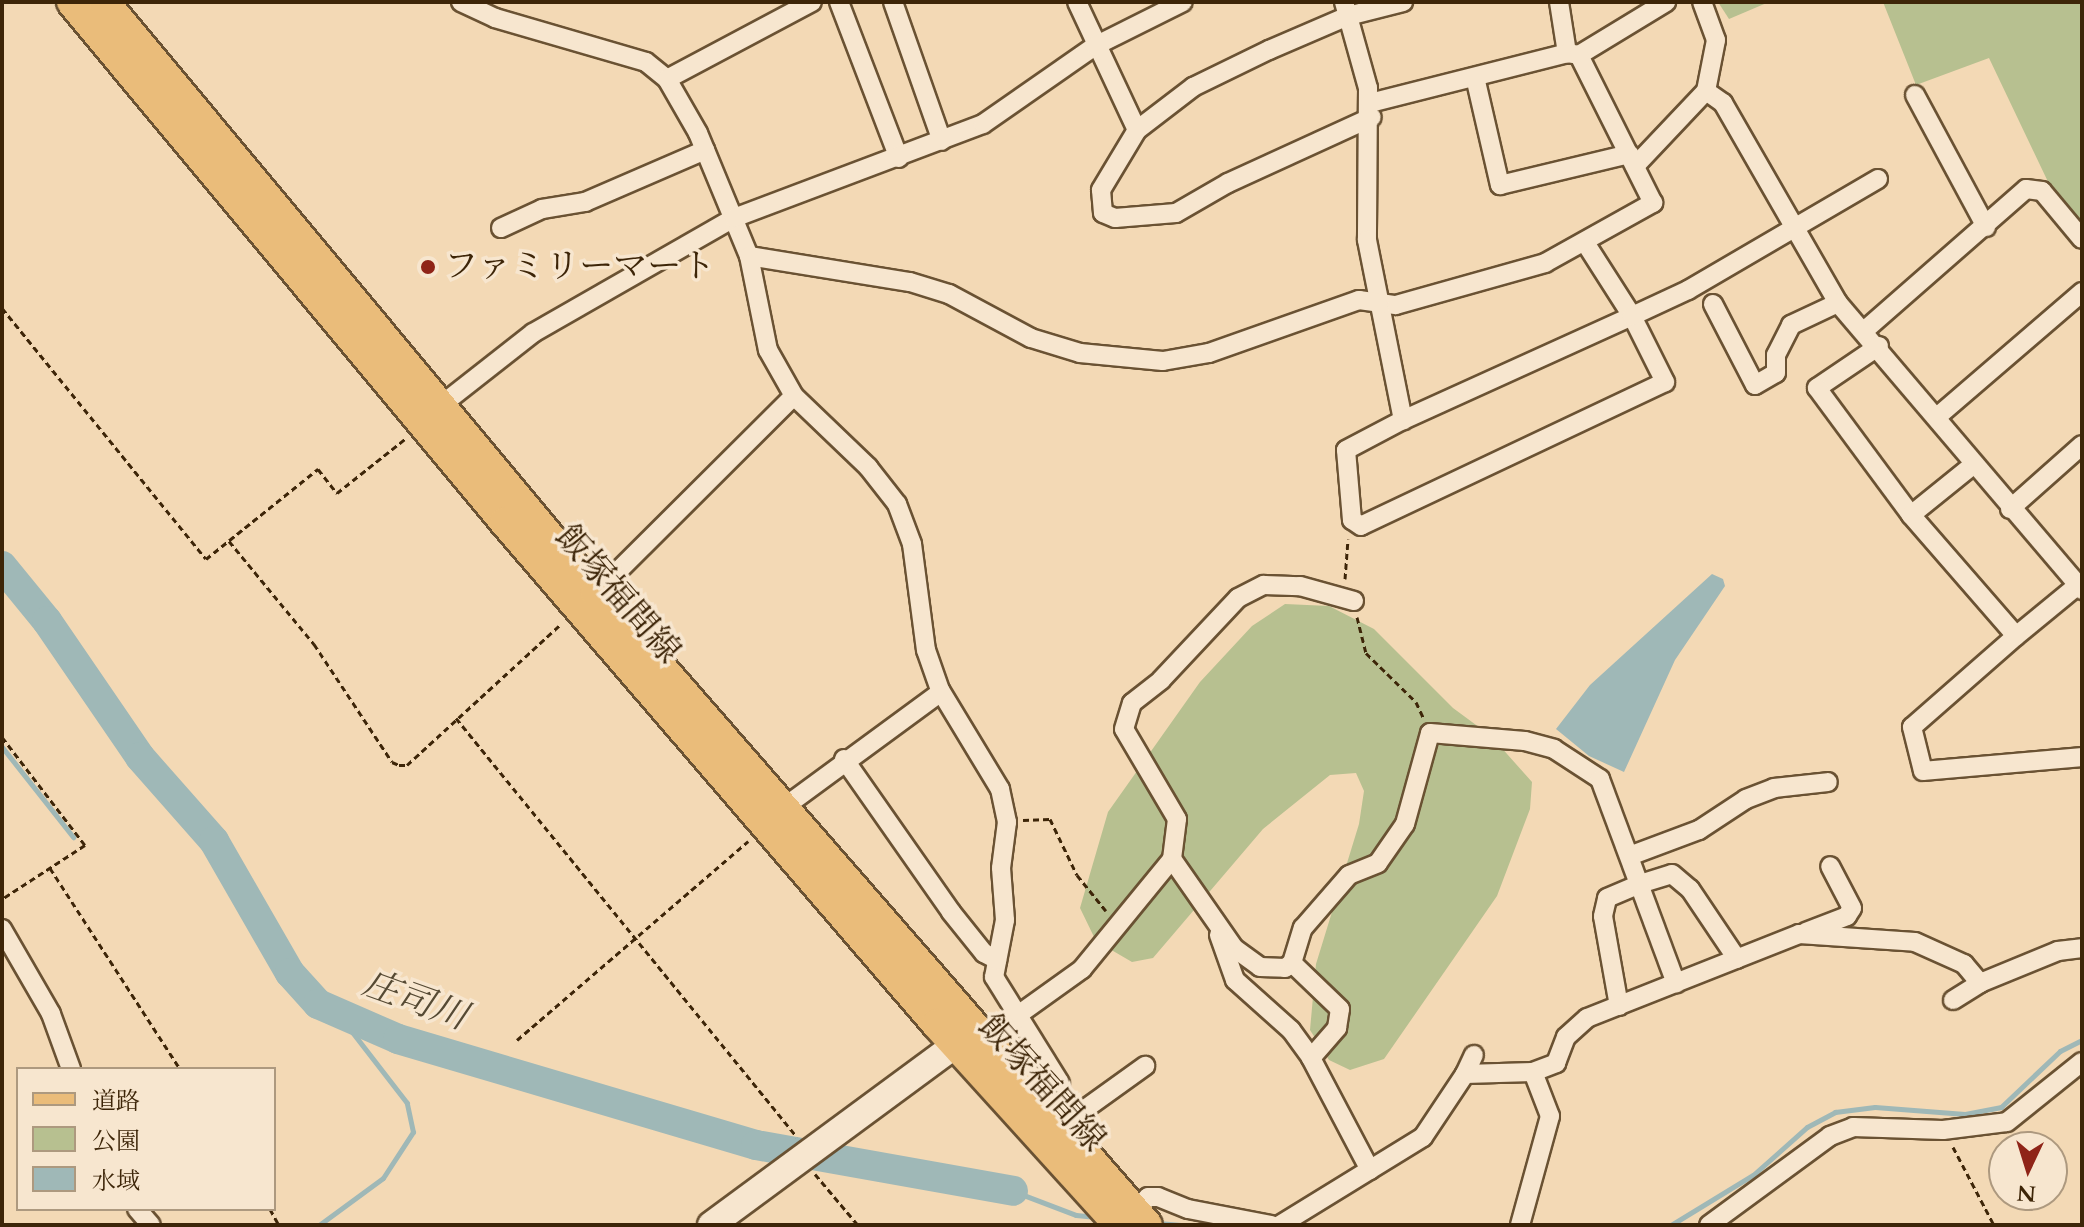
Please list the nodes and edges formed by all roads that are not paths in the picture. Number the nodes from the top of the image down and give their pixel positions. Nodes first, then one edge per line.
1 (72, 2) edge
2 (104, 2) edge
3 (461, 2) edge
4 (812, 2) edge
5 (839, 2) edge
6 (893, 2) edge
7 (1077, 2) edge
8 (1183, 2) edge
9 (1403, 2) edge
10 (1559, 2) edge
11 (1666, 2) edge
12 (1702, 2) edge
13 (1346, 9) edge
14 (1095, 46) junction
15 (1573, 54) junction
16 (1475, 77) junction
17 (667, 79) junction
18 (1706, 91) junction
19 (1915, 95) dead end
20 (1371, 110) junction
21 (1137, 130) junction
22 (942, 141) junction
23 (705, 150) junction
24 (899, 158) junction
25 (1632, 160) junction
26 (1878, 179) dead end
27 (734, 218) junction
28 (1986, 227) junction
29 (501, 228) dead end
30 (1794, 229) junction
31 (2082, 239) edge
32 (1586, 244) junction
33 (749, 256) junction
34 (2082, 292) edge
35 (1378, 301) junction
36 (1838, 303) junction
37 (1713, 304) dead end
38 (1632, 316) junction
39 (1865, 330) junction
40 (1879, 346) junction
41 (794, 396) junction
42 (440, 406) junction
43 (1938, 416) junction
44 (1403, 420) junction
45 (2082, 445) edge
46 (1973, 465) junction
47 (2010, 509) junction
48 (1911, 515) junction
49 (2080, 587) edge
50 (588, 600) junction
51 (1349, 600) road end
52 (2016, 636) junction
53 (941, 692) junction
54 (2082, 757) edge
55 (844, 759) junction
56 (1828, 782) dead end
57 (774, 816) junction
58 (1632, 855) junction
59 (1172, 859) junction
60 (1830, 866) dead end
61 (1643, 883) junction
62 (2, 929) edge
63 (1217, 929) junction
64 (1799, 934) junction
65 (2082, 948) edge
66 (1737, 959) junction
67 (997, 960) junction
68 (1292, 963) junction
69 (1676, 983) junction
70 (1980, 983) junction
71 (1953, 1000) dead end
72 (1619, 1006) junction
73 (1018, 1018) junction
74 (972, 1038) junction
75 (1474, 1055) dead end
76 (1311, 1058) junction
77 (2082, 1062) edge
78 (1145, 1066) dead end
79 (70, 1067) edge
80 (1533, 1072) junction
81 (1465, 1074) junction
82 (1060, 1083) dead end
83 (1060, 1127) junction
84 (1370, 1170) junction
85 (1134, 1221) edge
86 (1721, 1222) edge
87 (711, 1225) edge
88 (1271, 1225) edge
89 (1280, 1225) edge
90 (1520, 1225) edge

1 - 50 main road, 飯塚福間線
2 - 42 main road, 飯塚福間線
3 - 17 street
4 - 17 street
5 - 24 street
6 - 22 street
7 - 14 street
8 - 14 street
9 - 13 street
10 - 15 street
11 - 15 street
12 - 18 street
13 - 20 street
13 - 21 street
14 - 21 street
14 - 22 street
15 - 16 street
15 - 25 street
16 - 20 street
16 - 25 street
17 - 23 street
18 - 25 street
18 - 30 street
19 - 28 street
20 - 21 street
20 - 35 street
22 - 24 street
23 - 27 street
23 - 29 street
24 - 27 street
25 - 32 street
26 - 30 street
27 - 33 street
27 - 42 street
28 - 31 street
28 - 39 street
30 - 36 street
30 - 38 street
32 - 35 street
32 - 38 street
33 - 35 street
33 - 41 street
34 - 43 street
35 - 44 street
36 - 37 street
36 - 39 street
38 - 44 street
38 - 44 street
39 - 40 street
40 - 43 street
40 - 48 street
41 - 50 street
41 - 53 street
42 - 50 main road, 飯塚福間線
43 - 46 street
45 - 47 street
46 - 47 street
46 - 48 street
47 - 49 street
48 - 52 street
49 - 52 street
50 - 57 main road, 飯塚福間線
51 - 59 street
52 - 54 street
53 - 55 street
53 - 67 street
55 - 57 street
55 - 67 street
56 - 58 street
57 - 74 main road, 飯塚福間線
58 - 61 street
58 - 68 street
59 - 63 street
59 - 73 street
60 - 64 street
61 - 66 street
61 - 69 street
61 - 72 street
62 - 79 street
63 - 68 street
63 - 76 street
64 - 66 street
64 - 70 street
65 - 70 street
66 - 69 street
67 - 73 street
68 - 76 street
69 - 72 street
70 - 71 street
72 - 80 street
73 - 74 street
73 - 82 street
74 - 83 main road, 飯塚福間線
74 - 85 main road, 飯塚福間線
74 - 87 street
75 - 81 street
76 - 84 street
77 - 86 street
78 - 83 street
80 - 81 street
80 - 90 street
81 - 84 street
83 - 85 main road, 飯塚福間線
84 - 89 street
85 - 88 street

